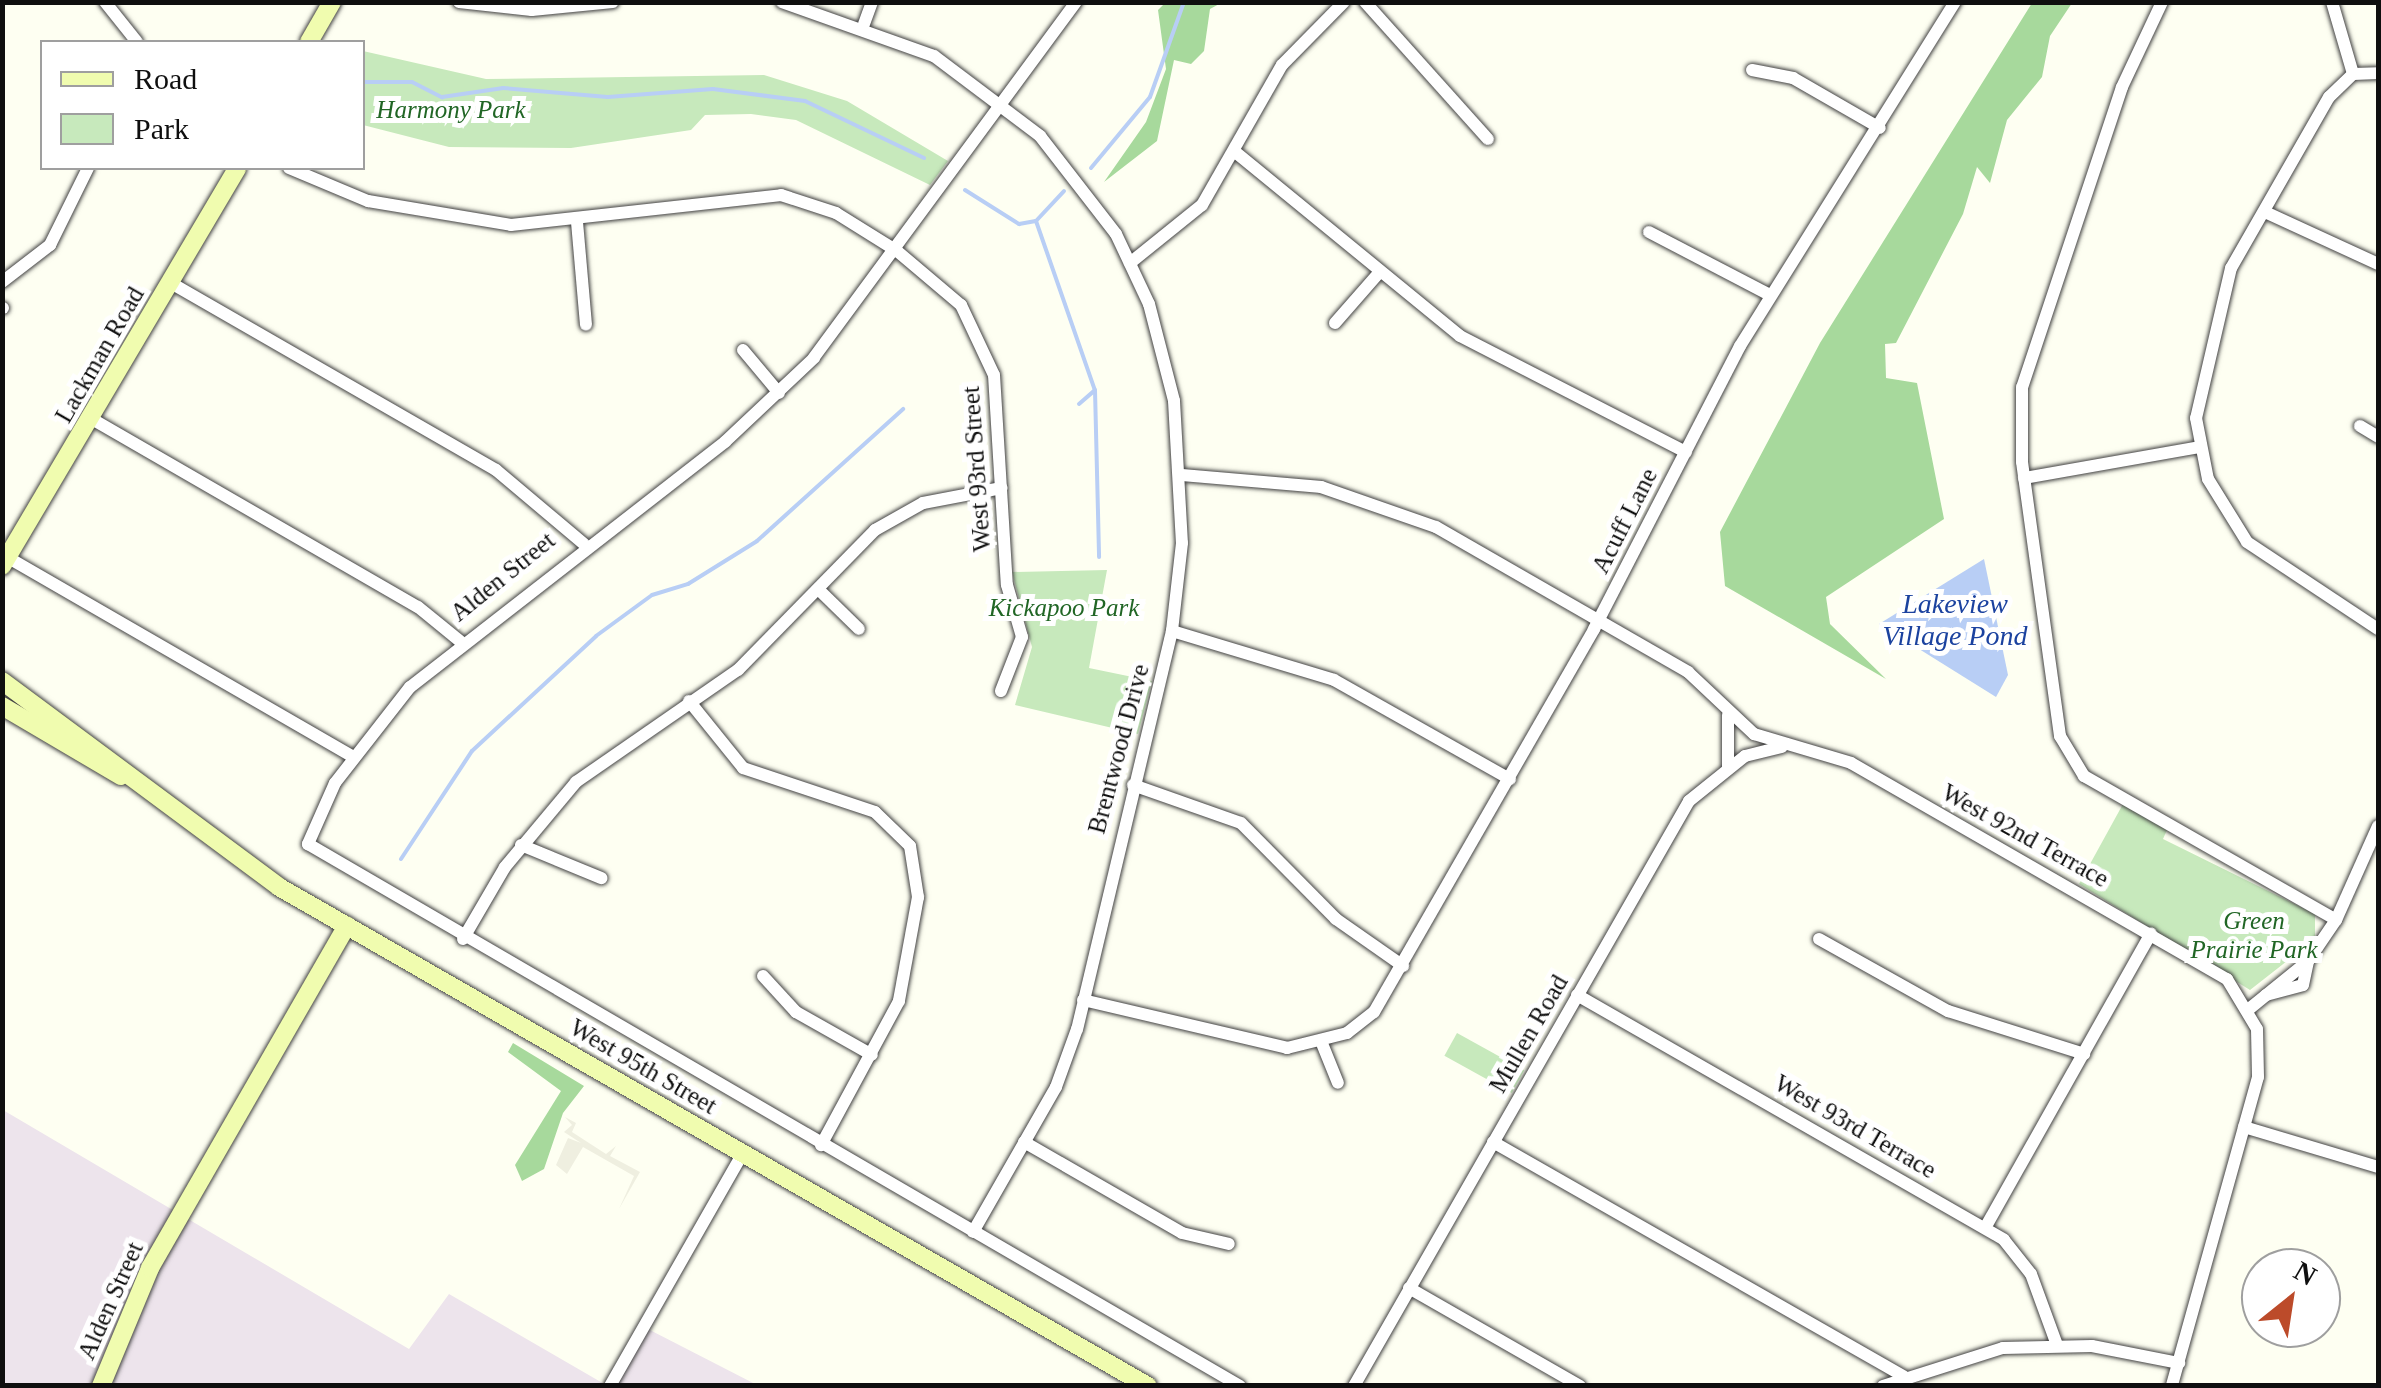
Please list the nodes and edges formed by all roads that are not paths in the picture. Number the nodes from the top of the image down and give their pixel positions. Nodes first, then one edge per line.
1 (105, 2) edge
2 (332, 2) edge
3 (459, 2) edge
4 (613, 2) edge
5 (782, 2) edge
6 (872, 2) edge
7 (1076, 2) edge
8 (1344, 2) edge
9 (1365, 2) edge
10 (1954, 2) edge
11 (2162, 2) edge
12 (514, 6) edge
13 (2337, 7) edge
14 (864, 24) junction
15 (136, 40) edge
16 (309, 40) edge
17 (1752, 70) dead end
18 (2378, 73) edge
19 (2353, 74) junction
20 (1005, 104) junction
21 (1880, 128) junction
22 (1488, 139) dead end
23 (1234, 151) junction
24 (87, 170) edge
25 (236, 170) edge
26 (295, 170) edge
27 (2264, 212) junction
28 (577, 222) junction
29 (1649, 232) dead end
30 (897, 251) junction
31 (1130, 262) junction
32 (2378, 264) edge
33 (1376, 275) junction
34 (2, 282) edge
35 (171, 283) junction
36 (1770, 295) junction
37 (1336, 324) dead end
38 (586, 325) dead end
39 (743, 350) dead end
40 (779, 393) junction
41 (92, 419) junction
42 (2360, 426) dead end
43 (2378, 438) edge
44 (2200, 447) junction
45 (1686, 452) junction
46 (1182, 475) junction
47 (2024, 478) junction
48 (1002, 488) junction
49 (584, 544) junction
50 (5, 561) edge
51 (818, 589) junction
52 (1599, 619) junction
53 (859, 629) dead end
54 (2378, 629) edge
55 (1172, 631) junction
56 (462, 642) junction
57 (2, 682) edge
58 (1001, 691) dead end
59 (689, 701) junction
60 (2, 706) edge
61 (1728, 713) junction
62 (1782, 747) junction
63 (353, 757) junction
64 (1728, 767) junction
65 (122, 776) junction
66 (1510, 779) junction
67 (1133, 785) junction
68 (2378, 826) edge
69 (308, 844) joint
70 (521, 845) junction
71 (602, 878) dead end
72 (2336, 920) junction
73 (347, 926) junction
74 (2151, 933) junction
75 (463, 938) junction
76 (1819, 939) dead end
77 (2308, 960) junction
78 (1403, 966) junction
79 (763, 976) dead end
80 (2266, 994) junction
81 (1577, 995) junction
82 (1083, 1000) junction
83 (2249, 1010) junction
84 (1322, 1042) junction
85 (2084, 1054) junction
86 (872, 1055) junction
87 (1338, 1083) dead end
88 (2244, 1127) junction
89 (1024, 1142) junction
90 (1494, 1142) junction
91 (821, 1145) junction
92 (743, 1154) junction
93 (2378, 1167) edge
94 (1986, 1228) junction
95 (973, 1232) junction
96 (1229, 1244) dead end
97 (1410, 1288) junction
98 (2057, 1345) junction
99 (2178, 1363) junction
100 (1904, 1376) junction
101 (101, 1386) edge
102 (610, 1386) edge
103 (1148, 1386) edge
104 (1240, 1386) edge
105 (1354, 1386) edge
106 (1580, 1386) edge
107 (1883, 1386) edge
108 (2172, 1386) edge

1 - 15 street
2 - 16 main road
3 - 12 street
4 - 12 street
5 - 14 street, Brentwood Drive
6 - 14 street
7 - 20 street, Alden Street
8 - 23 street
9 - 22 street
10 - 21 street, Acuff Lane
11 - 47 street
13 - 19 street
14 - 20 street, Brentwood Drive
17 - 21 street
18 - 19 street
19 - 27 street
20 - 30 street, Alden Street
20 - 31 street, Brentwood Drive
21 - 36 street, Acuff Lane
23 - 31 street
23 - 33 street
24 - 34 street
25 - 35 main road, Lackman Road
26 - 28 street, West 93rd Street
27 - 32 street
27 - 44 street
28 - 30 street, West 93rd Street
28 - 38 street
29 - 36 street
30 - 40 street, Alden Street
30 - 48 street, West 93rd Street
31 - 46 street, Brentwood Drive
33 - 37 street
33 - 45 street
35 - 41 main road, Lackman Road
35 - 49 street
36 - 45 street, Acuff Lane
39 - 40 street
40 - 49 street, Alden Street
41 - 50 main road, Lackman Road
41 - 56 street
42 - 43 street
44 - 47 street
44 - 54 street
45 - 52 street, Acuff Lane
46 - 52 street, West 92nd Terrace
46 - 55 street, Brentwood Drive
47 - 72 street
48 - 51 street
48 - 58 street, West 93rd Street
49 - 56 street, Alden Street
50 - 63 street
51 - 53 street
51 - 59 street
52 - 61 street, West 92nd Terrace
52 - 66 street, Acuff Lane
55 - 66 street
55 - 67 street, Brentwood Drive
56 - 63 street, Alden Street
57 - 65 main road, West 95th Street
59 - 70 street
59 - 86 street
60 - 65 main road, West 95th Street
61 - 62 street, West 92nd Terrace
61 - 64 street
62 - 64 street, Mullen Road
62 - 74 street, West 92nd Terrace
63 - 69 street, Alden Street
64 - 81 street, Mullen Road
65 - 73 main road, West 95th Street
66 - 78 street, Acuff Lane
67 - 78 street
67 - 82 street, Brentwood Drive
68 - 72 street
69 - 75 street, West 95th Street
70 - 71 street
70 - 75 street
72 - 77 street
73 - 92 main road, West 95th Street
73 - 101 main road, Alden Street
74 - 83 street, West 92nd Terrace
74 - 85 street
75 - 91 street, West 95th Street
76 - 85 street
77 - 80 street
77 - 80 street
78 - 84 street, Acuff Lane
79 - 86 street
80 - 83 street
81 - 90 street, Mullen Road
81 - 94 street, West 93rd Terrace
82 - 84 street, Acuff Lane
82 - 89 street, Brentwood Drive
83 - 88 street, West 92nd Terrace
84 - 87 street
85 - 94 street
86 - 91 street
88 - 93 street
88 - 99 street
89 - 95 street, Brentwood Drive
89 - 96 street
90 - 97 street, Mullen Road
90 - 100 street
91 - 95 street, West 95th Street
92 - 102 street
92 - 103 main road, West 95th Street
94 - 98 street, West 93rd Terrace
95 - 104 street, West 95th Street
97 - 105 street, Mullen Road
97 - 106 street
98 - 99 street
98 - 100 street
99 - 108 street
100 - 107 street

